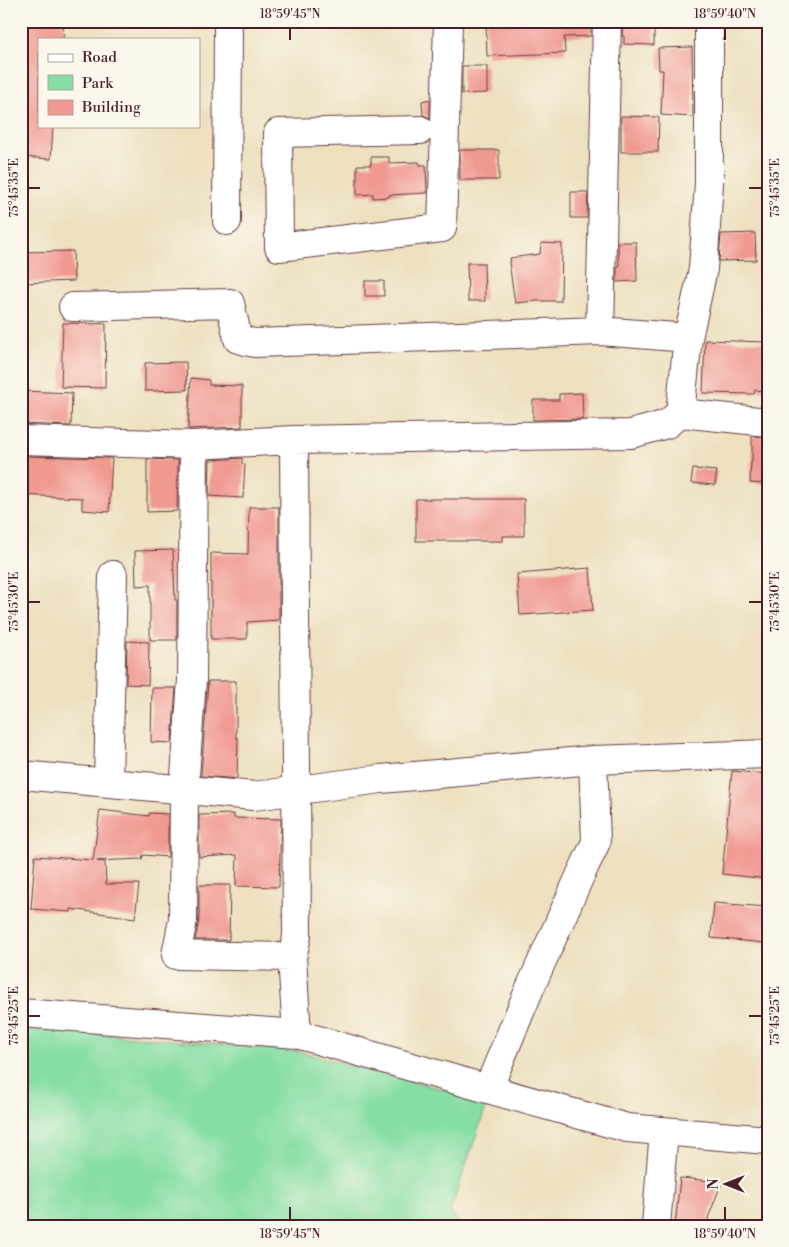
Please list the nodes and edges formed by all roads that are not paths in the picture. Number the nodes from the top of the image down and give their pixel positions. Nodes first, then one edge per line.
1 (228, 21) edge
2 (448, 21) edge
3 (607, 21) edge
4 (709, 21) edge
5 (420, 130) dead end
6 (227, 221) dead end
7 (73, 307) dead end
8 (600, 331) junction
9 (688, 338) junction
10 (680, 413) junction
11 (768, 422) edge
12 (21, 440) edge
13 (294, 440) junction
14 (194, 445) junction
15 (113, 575) dead end
16 (768, 754) edge
17 (593, 760) junction
18 (21, 775) edge
19 (108, 782) junction
20 (184, 789) junction
21 (295, 790) junction
22 (292, 957) junction
23 (21, 1013) edge
24 (297, 1034) junction
25 (488, 1090) junction
26 (664, 1131) junction
27 (768, 1140) edge
28 (656, 1226) edge

1 - 6 street
2 - 5 street
3 - 8 street
4 - 9 street
7 - 8 street
8 - 9 street
9 - 10 street
10 - 11 street
10 - 13 street
12 - 14 street
13 - 14 street
13 - 21 street
14 - 20 street
15 - 19 street
16 - 17 street
17 - 21 street
17 - 25 street
18 - 19 street
19 - 20 street
20 - 21 street
20 - 22 street
21 - 22 street
22 - 24 street
23 - 24 street
24 - 25 street
25 - 26 street
26 - 27 street
26 - 28 street

